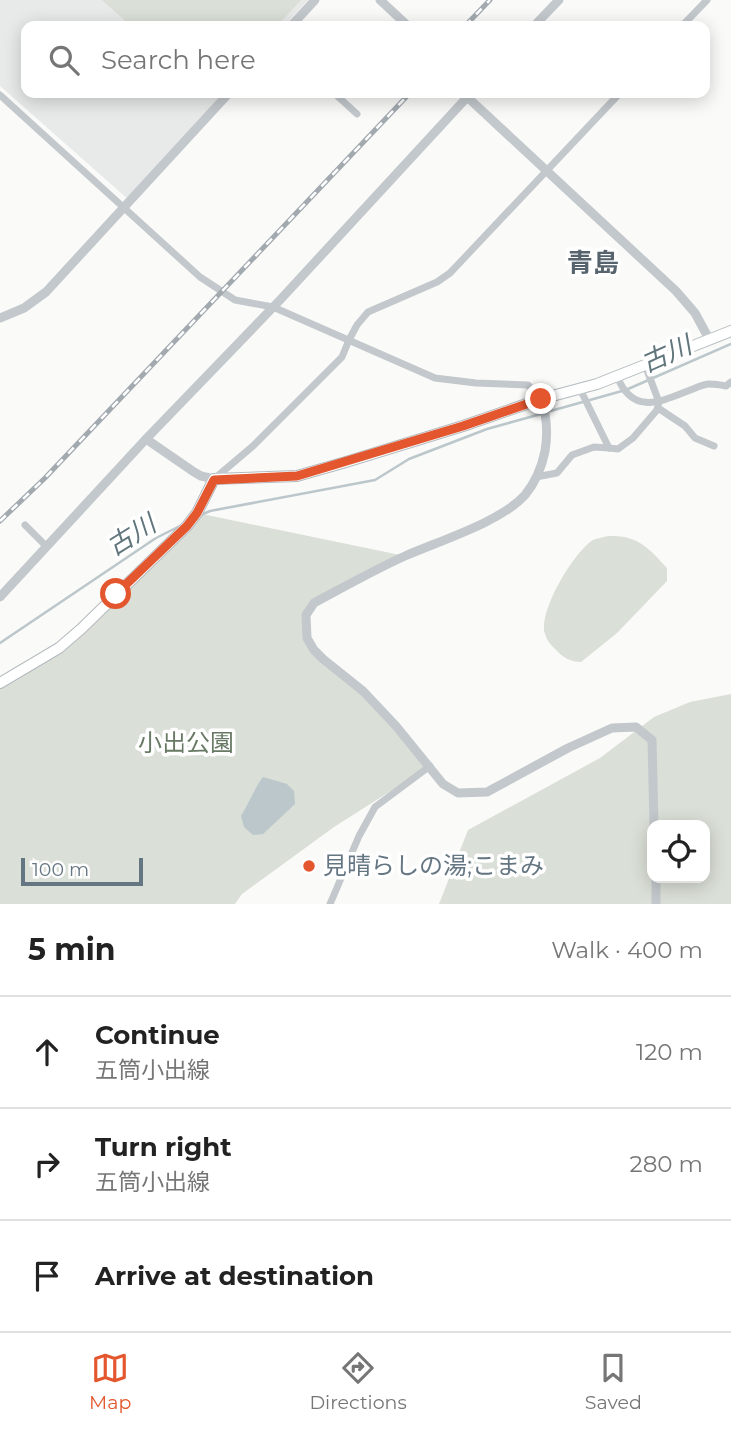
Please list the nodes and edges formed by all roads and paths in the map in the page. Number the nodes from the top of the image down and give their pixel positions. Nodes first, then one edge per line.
1 (315, 0) edge
2 (380, 0) edge
3 (559, 0) edge
4 (707, 0) edge
5 (296, 21) edge
6 (403, 21) edge
7 (539, 21) edge
8 (687, 21) edge
9 (0, 95) edge
10 (224, 98) edge
11 (339, 98) edge
12 (463, 98) edge
13 (471, 98) edge
14 (615, 98) edge
15 (357, 114) dead end
16 (548, 170) junction
17 (122, 208) junction
18 (273, 307) junction
19 (0, 318) edge
20 (731, 331) edge
21 (709, 339) junction
22 (349, 340) junction
23 (645, 365) junction
24 (617, 376) junction
25 (731, 382) edge
26 (580, 389) junction
27 (541, 399) junction
28 (659, 405) junction
29 (146, 439) junction
30 (713, 446) dead end
31 (609, 448) junction
32 (536, 477) junction
33 (214, 480) junction
34 (25, 525) dead end
35 (47, 546) junction
36 (0, 597) edge
37 (0, 683) edge
38 (430, 766) junction
39 (654, 820) edge
40 (656, 883) edge
41 (330, 904) edge
42 (656, 904) edge

1 - 5 street
2 - 6 street
3 - 7 street
4 - 8 street
9 - 17 street
10 - 17 street
11 - 15 street
12 - 18 street
13 - 16 street
14 - 16 street
16 - 21 street
16 - 22 street
17 - 18 street
17 - 19 street
18 - 22 street
18 - 29 street
20 - 21 main road
21 - 23 main road
22 - 27 street
22 - 33 street
23 - 24 main road
23 - 28 street
24 - 26 main road
24 - 28 street
25 - 28 street
26 - 27 main road
26 - 31 street
27 - 32 street
27 - 33 main road
28 - 30 street
28 - 31 street
29 - 33 street
29 - 35 street
31 - 32 street
32 - 38 street
33 - 37 main road
34 - 35 street
35 - 36 street
38 - 39 street
38 - 41 street
40 - 42 street

